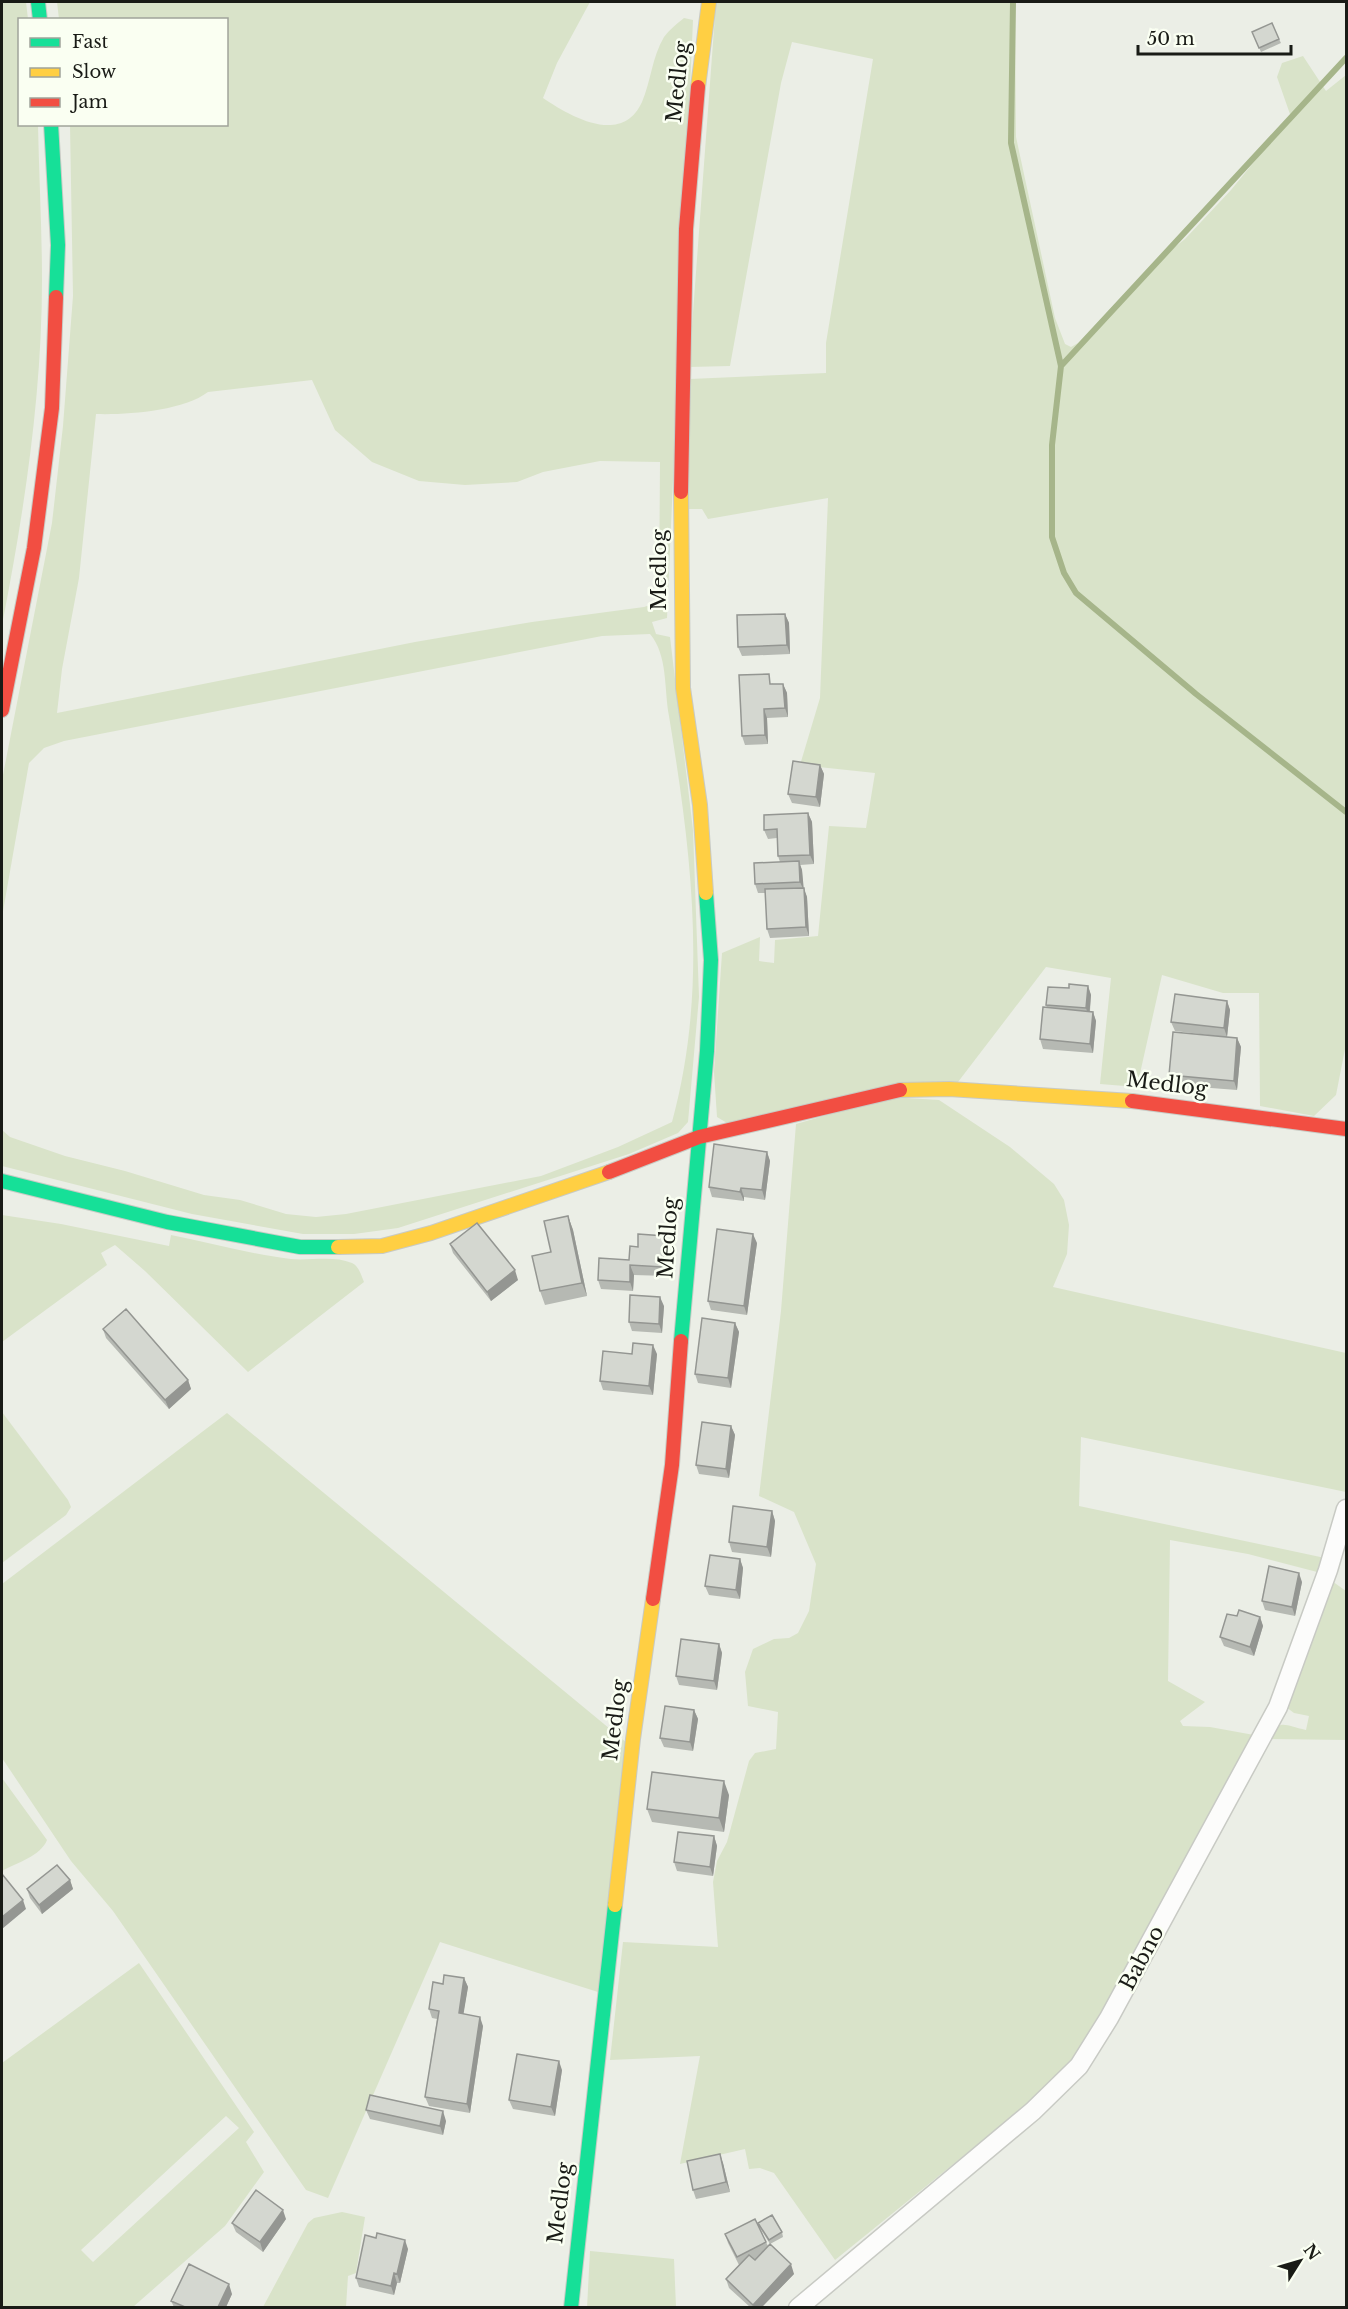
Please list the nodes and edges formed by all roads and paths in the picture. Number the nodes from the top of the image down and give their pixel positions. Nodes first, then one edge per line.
1 (38, 2) edge
2 (710, 2) edge
3 (40, 18) edge
4 (51, 126) edge
5 (2, 710) edge
6 (1347, 1129) edge
7 (699, 1137) junction
8 (2, 1180) edge
9 (1347, 1509) edge
10 (571, 2307) edge
11 (798, 2307) edge

1 - 3 street
2 - 7 street, Medlog
4 - 5 street
6 - 7 street, Medlog
7 - 8 street
7 - 10 street, Medlog
9 - 11 street, Babno

